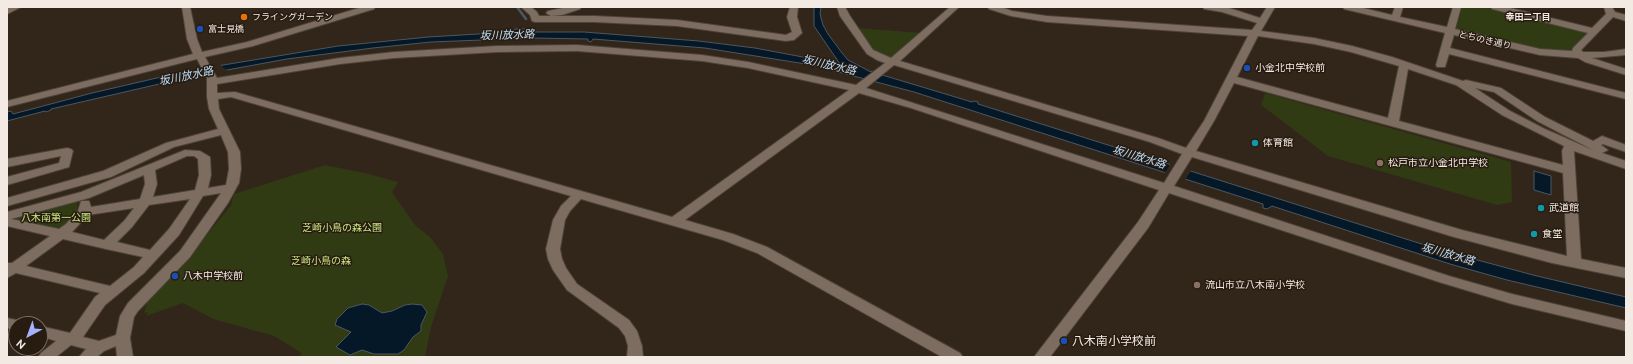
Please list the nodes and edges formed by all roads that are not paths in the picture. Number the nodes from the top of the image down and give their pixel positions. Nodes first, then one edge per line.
1 (17, 7) edge
2 (186, 7) edge
3 (371, 7) edge
4 (524, 7) edge
5 (577, 7) edge
6 (794, 7) edge
7 (841, 7) edge
8 (955, 7) edge
9 (992, 7) edge
10 (1207, 7) edge
11 (1271, 7) edge
12 (1347, 7) edge
13 (1399, 7) edge
14 (1457, 7) edge
15 (1494, 7) edge
16 (1223, 8) edge
17 (7, 11) edge
18 (1530, 11) edge
19 (1609, 11) edge
20 (534, 14) junction
21 (1395, 18) junction
22 (1626, 18) edge
23 (1261, 21) junction
24 (1593, 31) junction
25 (1450, 32) junction
26 (1254, 34) junction
27 (1446, 50) junction
28 (1626, 52) edge
29 (1580, 55) junction
30 (200, 57) junction
31 (892, 64) junction
32 (1404, 64) junction
33 (1441, 65) dead end
34 (1626, 72) edge
35 (1232, 79) junction
36 (212, 80) junction
37 (1460, 83) junction
38 (861, 87) junction
39 (1626, 96) edge
40 (212, 97) junction
41 (7, 104) edge
42 (1393, 123) junction
43 (225, 130) junction
44 (1570, 145) junction
45 (1593, 146) junction
46 (1626, 149) edge
47 (1188, 154) junction
48 (1626, 159) edge
49 (7, 163) edge
50 (1626, 165) edge
51 (149, 168) junction
52 (1570, 171) junction
53 (7, 181) edge
54 (1168, 186) junction
55 (231, 188) junction
56 (200, 193) junction
57 (579, 194) junction
58 (85, 195) junction
59 (7, 202) edge
60 (145, 202) junction
61 (84, 212) junction
62 (7, 216) edge
63 (675, 221) junction
64 (7, 222) edge
65 (62, 234) junction
66 (106, 244) junction
67 (153, 255) junction
68 (1574, 262) junction
69 (9, 269) edge
70 (1626, 273) edge
71 (111, 291) junction
72 (1626, 326) edge
73 (48, 333) edge
74 (122, 338) junction
75 (71, 339) junction
76 (99, 347) junction
77 (46, 357) edge
78 (87, 357) edge
79 (125, 357) edge
80 (635, 357) edge
81 (955, 357) edge
82 (1042, 357) edge

1 - 17 street
2 - 30 street
3 - 30 street
4 - 20 street
5 - 20 street
6 - 20 street
7 - 31 street
8 - 31 street
9 - 26 street
10 - 16 street
11 - 23 street
12 - 21 street, とちのき通り
13 - 21 street
14 - 25 street
15 - 18 street
16 - 23 street
18 - 24 street
19 - 22 street
19 - 24 street
21 - 25 street, とちのき通り
23 - 26 street
24 - 29 street
25 - 27 street
25 - 29 street, とちのき通り
26 - 32 street
26 - 35 street
27 - 33 street
27 - 39 street
28 - 29 street, とちのき通り
29 - 34 street
30 - 36 street
30 - 41 street
31 - 38 street
31 - 47 street
32 - 37 street
32 - 42 street
35 - 42 street
35 - 47 street
36 - 38 street
36 - 40 street
37 - 44 street
37 - 45 street
38 - 54 street
38 - 63 street
40 - 43 street
40 - 57 street
42 - 52 street
43 - 55 street
43 - 59 street
44 - 50 street
44 - 52 street
45 - 46 street
45 - 48 street
47 - 54 street
47 - 68 street
49 - 53 street
51 - 56 street
51 - 58 street
51 - 60 street
52 - 68 street
54 - 72 street
54 - 82 street
55 - 56 street
55 - 74 street
56 - 60 street
56 - 67 street
57 - 63 street
57 - 80 street
58 - 61 street
58 - 62 street
60 - 61 street
60 - 66 street
61 - 65 street
63 - 81 street
64 - 65 street
65 - 66 street
65 - 69 street
66 - 67 street
67 - 71 street
68 - 70 street
69 - 71 street
71 - 75 street
73 - 75 street
74 - 76 street
74 - 79 street
75 - 76 street
75 - 77 street
76 - 78 street

